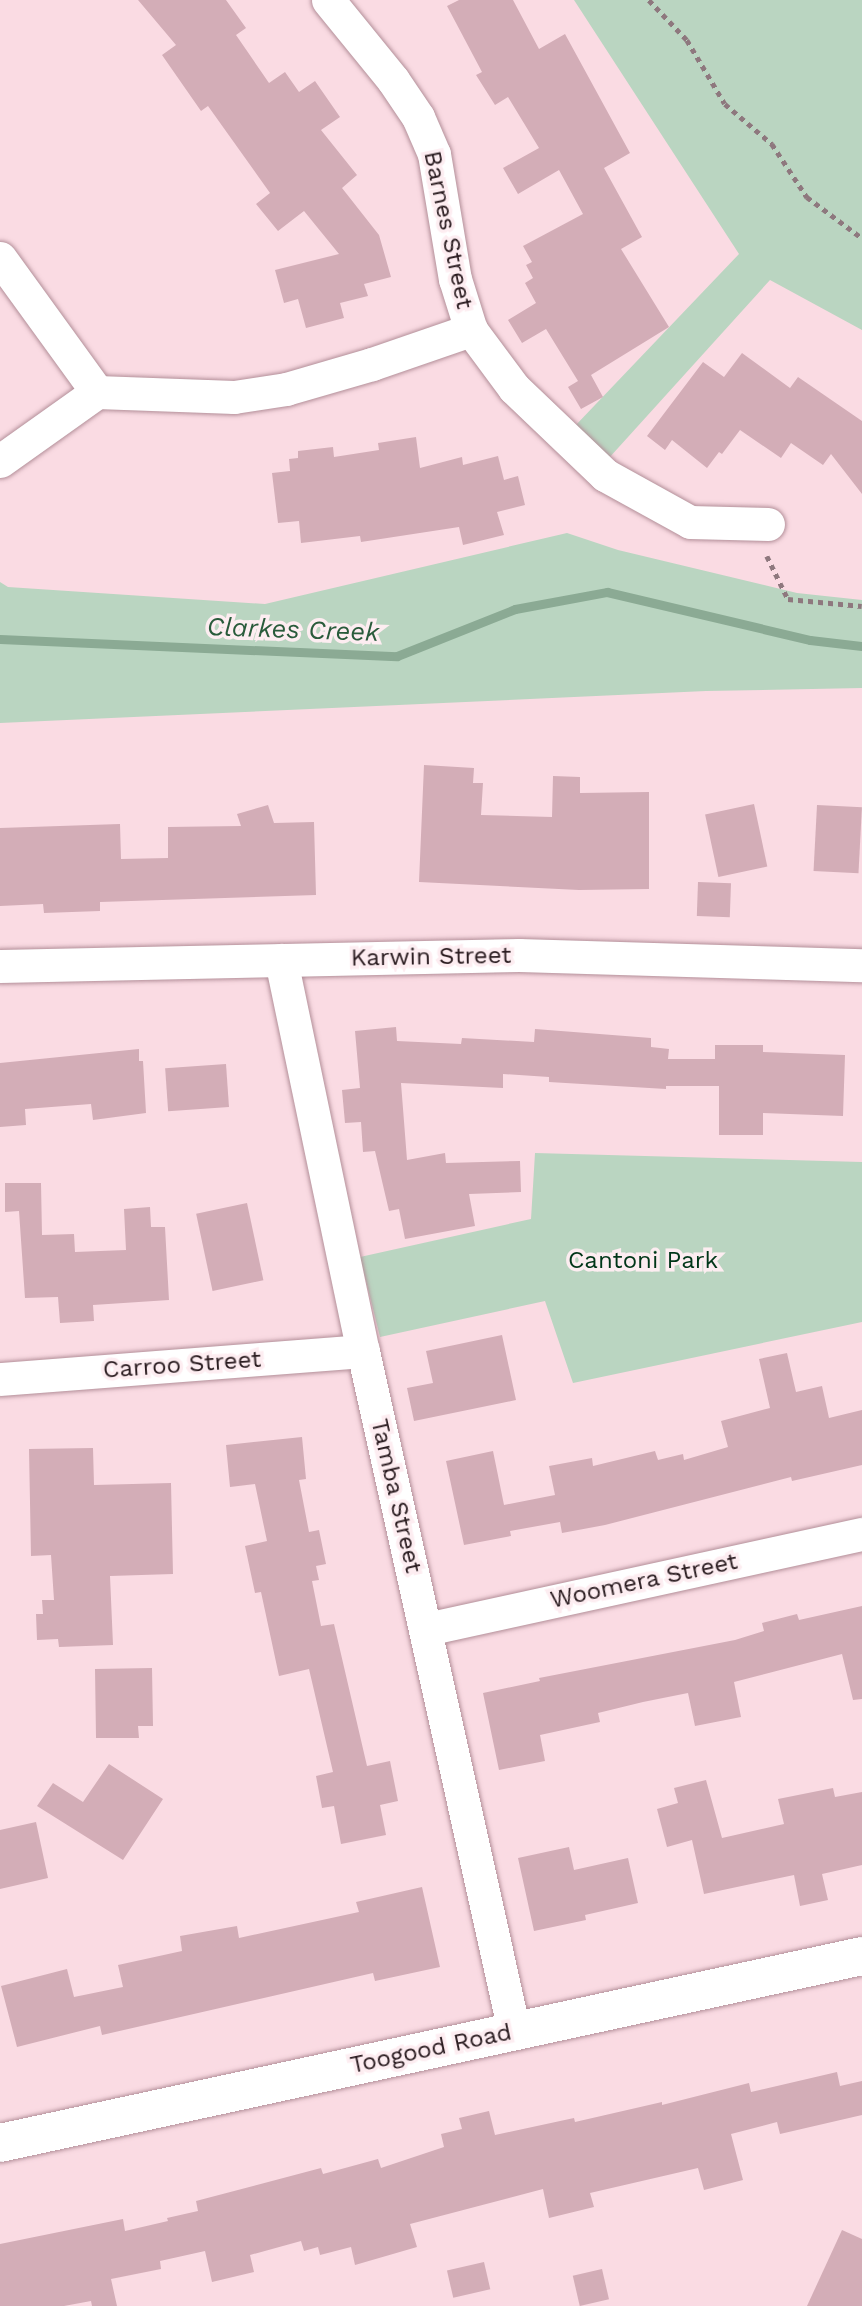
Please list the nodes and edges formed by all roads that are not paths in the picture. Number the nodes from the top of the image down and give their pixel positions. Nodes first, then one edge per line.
1 (328, 0) edge
2 (0, 258) edge
3 (471, 330) junction
4 (97, 391) junction
5 (0, 461) edge
6 (759, 524) road end
7 (281, 960) junction
8 (862, 965) edge
9 (0, 966) edge
10 (363, 1351) junction
11 (0, 1378) edge
12 (862, 1534) edge
13 (426, 1629) junction
14 (862, 1956) edge
15 (514, 2031) junction
16 (0, 2143) edge

1 - 3 street, Barnes Street
2 - 4 street
3 - 4 street
3 - 6 street, Barnes Street
4 - 5 street
7 - 8 street, Karwin Street
7 - 9 street, Karwin Street
7 - 10 street, Tamba Street
10 - 11 street, Carroo Street
10 - 13 street, Tamba Street
12 - 13 street, Woomera Street
13 - 15 street, Tamba Street
14 - 15 street, Toogood Road
15 - 16 street, Toogood Road

